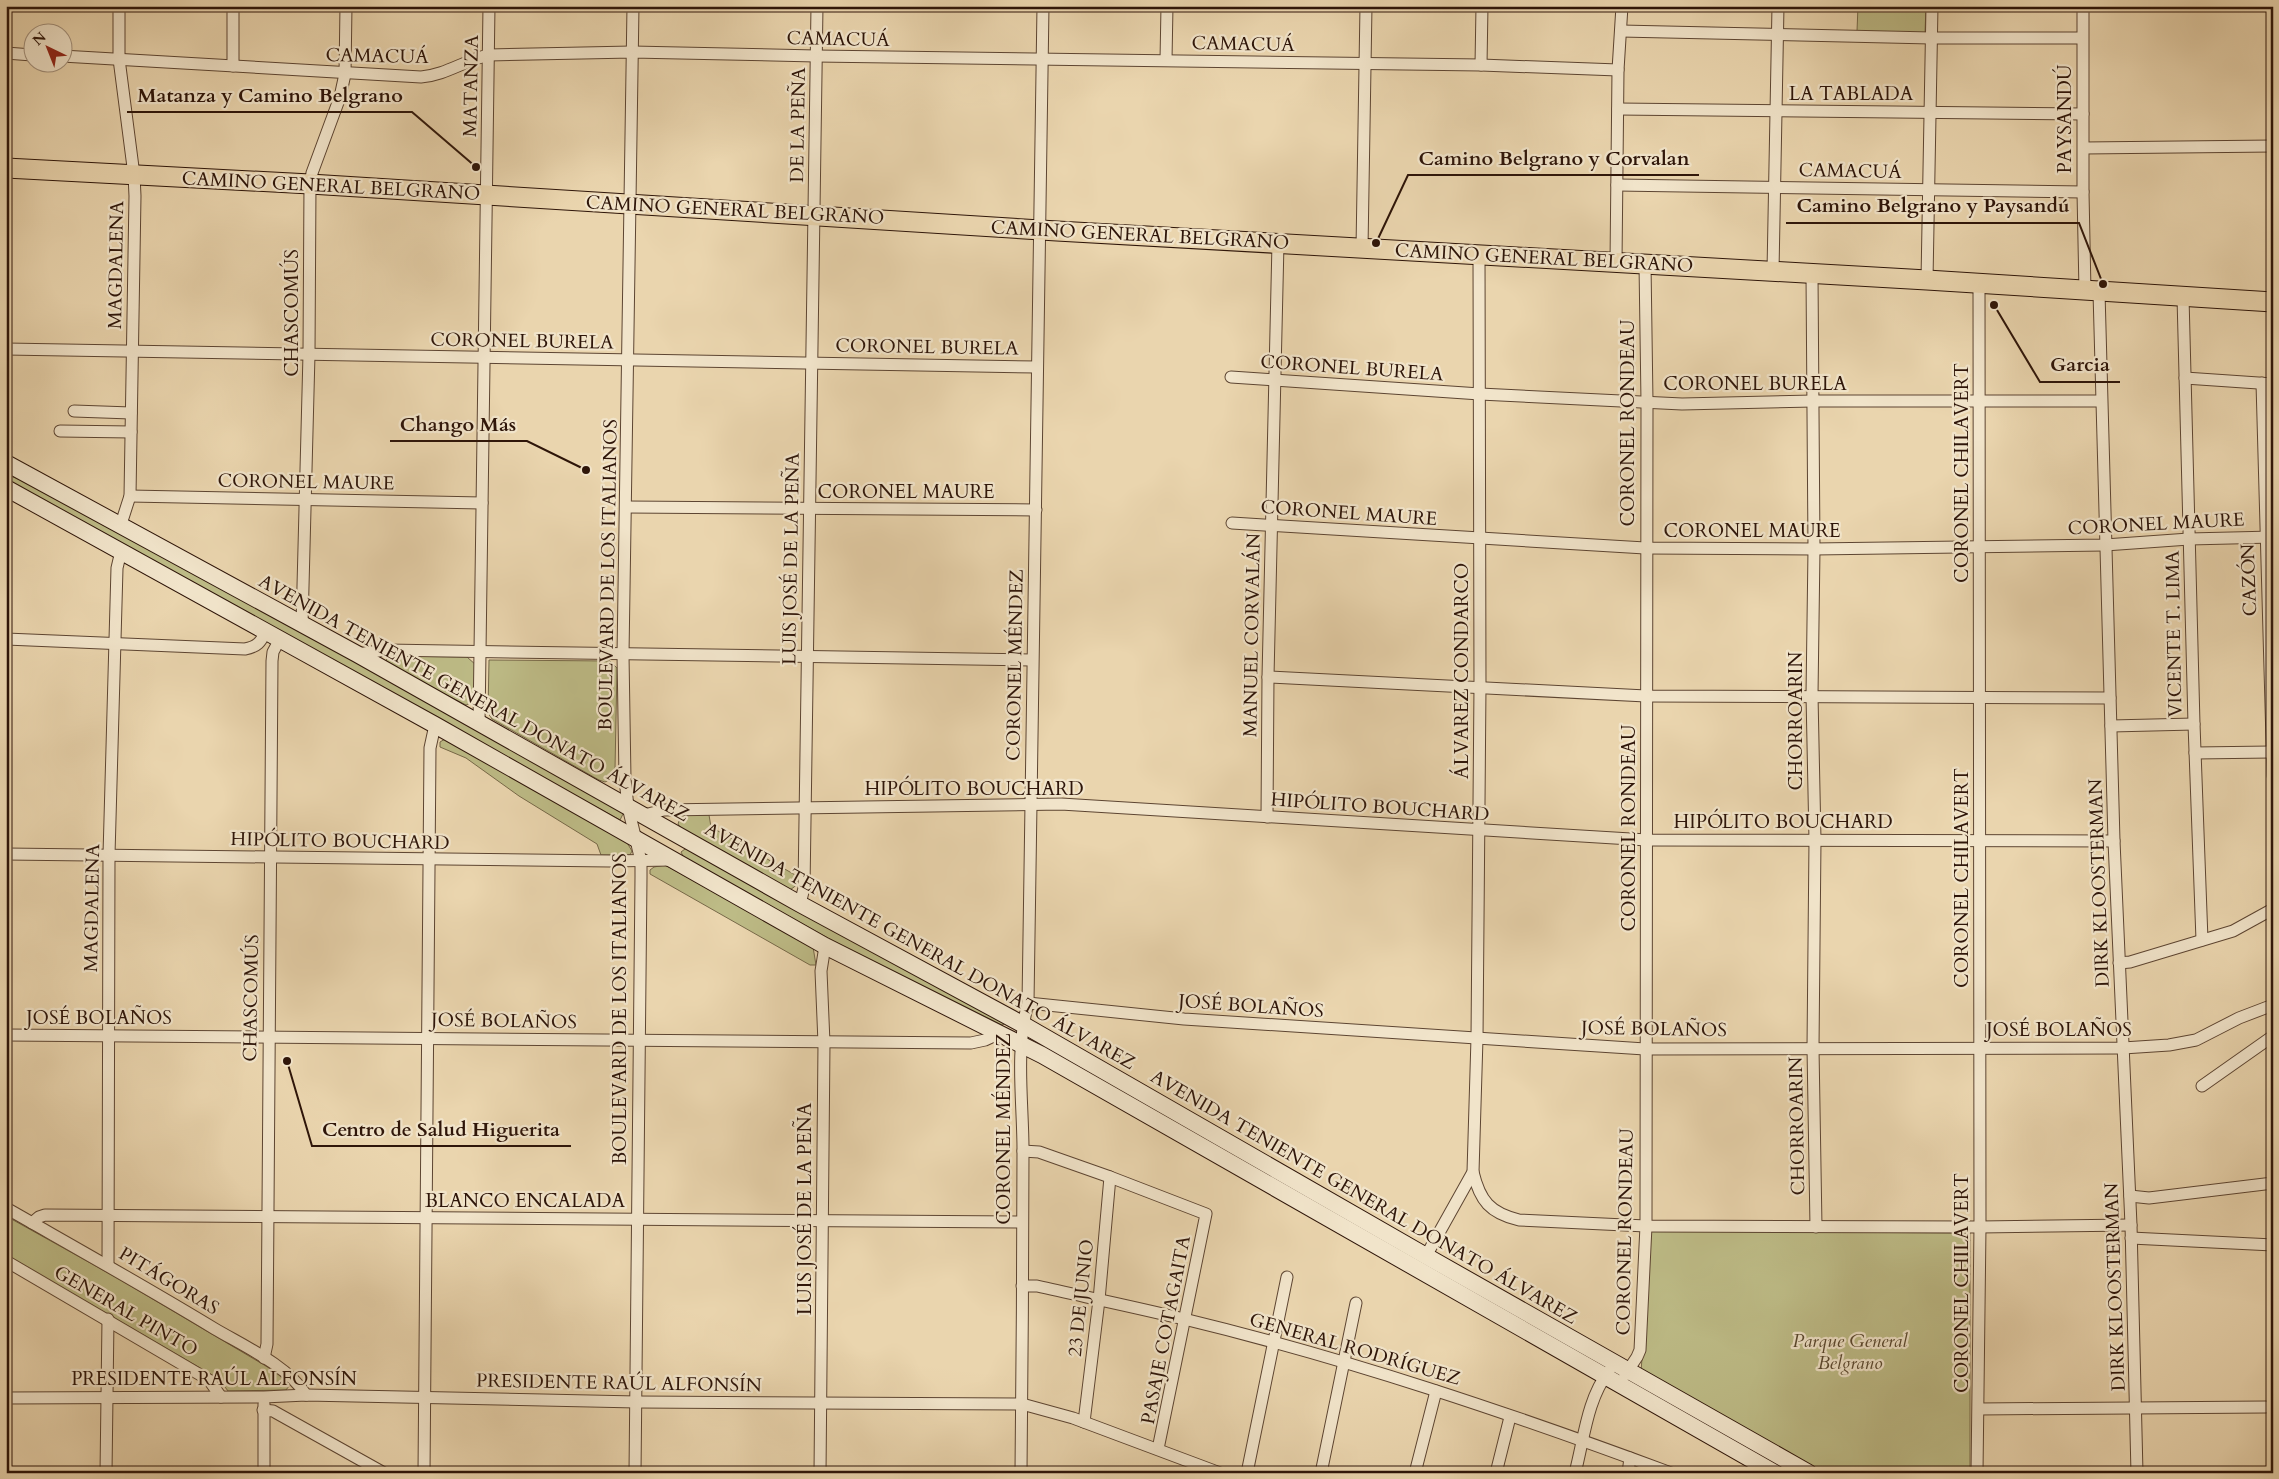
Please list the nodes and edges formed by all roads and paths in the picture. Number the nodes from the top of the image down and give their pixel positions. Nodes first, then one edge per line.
1 (119, 6) edge
2 (233, 6) edge
3 (346, 6) edge
4 (489, 6) edge
5 (633, 6) edge
6 (817, 6) edge
7 (1043, 6) edge
8 (1167, 6) edge
9 (1366, 6) edge
10 (1482, 6) edge
11 (1622, 6) edge
12 (1778, 6) edge
13 (1932, 6) edge
14 (2083, 6) edge
15 (1620, 31) junction
16 (1778, 34) junction
17 (1931, 38) junction
18 (2082, 38) junction
19 (632, 52) junction
20 (6, 53) edge
21 (22, 54) edge
22 (489, 55) junction
23 (816, 56) junction
24 (72, 57) edge
25 (119, 59) junction
26 (1042, 60) junction
27 (1166, 60) junction
28 (1365, 64) junction
29 (1482, 65) junction
30 (233, 66) junction
31 (1618, 70) junction
32 (345, 74) junction
33 (1618, 109) junction
34 (1776, 112) junction
35 (1929, 112) junction
36 (2083, 114) junction
37 (2273, 146) edge
38 (2084, 148) junction
39 (6, 168) edge
40 (134, 175) junction
41 (310, 184) junction
42 (1617, 185) junction
43 (1776, 188) junction
44 (1928, 189) junction
45 (2082, 192) junction
46 (486, 196) junction
47 (632, 204) junction
48 (815, 215) junction
49 (1040, 230) junction
50 (1278, 243) junction
51 (1362, 248) junction
52 (1479, 255) junction
53 (1616, 263) junction
54 (1645, 264) junction
55 (1773, 271) junction
56 (1812, 274) junction
57 (1927, 280) junction
58 (1979, 283) junction
59 (2092, 291) junction
60 (2183, 297) junction
61 (2273, 302) edge
62 (6, 349) edge
63 (132, 351) junction
64 (309, 354) junction
65 (484, 358) junction
66 (628, 360) junction
67 (811, 362) junction
68 (1036, 367) junction
69 (1231, 377) dead end
70 (2185, 378) junction
71 (1276, 381) junction
72 (2267, 383) edge
73 (1480, 394) junction
74 (1813, 401) junction
75 (2101, 401) junction
76 (1647, 402) junction
77 (1979, 402) junction
78 (74, 411) dead end
79 (131, 413) junction
80 (60, 431) dead end
81 (131, 432) junction
82 (2268, 462) edge
83 (6, 463) edge
84 (6, 488) edge
85 (130, 496) junction
86 (306, 499) junction
87 (482, 503) junction
88 (626, 508) junction
89 (809, 509) junction
90 (1036, 510) junction
91 (1232, 523) dead end
92 (121, 524) junction
93 (1271, 525) junction
94 (2269, 536) edge
95 (1480, 538) junction
96 (2189, 539) junction
97 (2105, 545) junction
98 (1980, 547) junction
99 (1645, 548) junction
100 (1814, 549) junction
101 (121, 551) junction
102 (302, 625) junction
103 (6, 639) edge
104 (273, 641) junction
105 (114, 644) junction
106 (256, 646) junction
107 (480, 651) junction
108 (357, 654) junction
109 (623, 656) junction
110 (808, 656) junction
111 (1032, 660) junction
112 (1268, 677) junction
113 (1480, 686) junction
114 (1646, 696) junction
115 (1812, 696) junction
116 (1980, 697) junction
117 (2110, 698) junction
118 (479, 723) junction
119 (2194, 724) junction
120 (435, 725) junction
121 (2111, 726) junction
122 (2271, 752) junction
123 (2195, 753) junction
124 (2273, 776) edge
125 (1031, 804) junction
126 (628, 807) junction
127 (806, 807) junction
128 (644, 815) junction
129 (1267, 817) junction
130 (1478, 830) junction
131 (635, 838) junction
132 (1647, 840) junction
133 (1815, 840) junction
134 (1979, 840) junction
135 (2114, 841) junction
136 (6, 854) edge
137 (109, 855) junction
138 (270, 858) junction
139 (431, 859) junction
140 (673, 860) junction
141 (641, 861) junction
142 (800, 904) junction
143 (2273, 909) edge
144 (2202, 940) junction
145 (825, 946) junction
146 (2119, 963) junction
147 (1028, 1004) junction
148 (2273, 1005) edge
149 (1022, 1024) junction
150 (1000, 1033) junction
151 (6, 1035) edge
152 (108, 1036) junction
153 (2273, 1036) edge
154 (268, 1037) junction
155 (427, 1038) junction
156 (1477, 1038) junction
157 (640, 1040) junction
158 (824, 1043) junction
159 (1021, 1044) junction
160 (1813, 1048) junction
161 (1980, 1048) junction
162 (2123, 1048) junction
163 (1645, 1049) junction
164 (2202, 1086) dead end
165 (1023, 1151) junction
166 (1472, 1172) junction
167 (1110, 1177) junction
168 (2273, 1183) edge
169 (2130, 1196) junction
170 (6, 1208) edge
171 (267, 1216) junction
172 (109, 1217) junction
173 (427, 1218) junction
174 (639, 1219) junction
175 (823, 1221) junction
176 (1021, 1222) junction
177 (32, 1223) junction
178 (1646, 1226) junction
179 (2131, 1226) junction
180 (1816, 1227) junction
181 (1980, 1227) junction
182 (2132, 1238) junction
183 (2273, 1245) edge
184 (1426, 1256) junction
185 (6, 1261) edge
186 (108, 1265) junction
187 (1287, 1277) dead end
188 (1022, 1286) junction
189 (1099, 1300) junction
190 (1356, 1303) dead end
191 (1185, 1319) junction
192 (108, 1320) junction
193 (1273, 1343) junction
194 (264, 1358) junction
195 (1343, 1362) junction
196 (1622, 1366) junction
197 (1611, 1380) junction
198 (1436, 1391) junction
199 (306, 1395) junction
200 (107, 1396) junction
201 (221, 1397) junction
202 (264, 1397) junction
203 (6, 1398) edge
204 (425, 1398) junction
205 (637, 1402) junction
206 (821, 1403) junction
207 (1022, 1404) junction
208 (2137, 1407) junction
209 (2266, 1407) dead end
210 (1979, 1409) junction
211 (264, 1410) junction
212 (1510, 1417) junction
213 (1084, 1422) junction
214 (1582, 1441) junction
215 (1158, 1450) junction
216 (1630, 1458) junction
217 (427, 1471) edge
218 (106, 1473) edge
219 (264, 1473) edge
220 (384, 1473) edge
221 (636, 1473) edge
222 (820, 1473) edge
223 (1021, 1473) edge
224 (1220, 1473) edge
225 (1247, 1473) edge
226 (1321, 1473) edge
227 (1415, 1473) edge
228 (1496, 1473) edge
229 (1575, 1473) edge
230 (1628, 1473) edge
231 (1671, 1473) edge
232 (1775, 1473) edge
233 (1809, 1473) edge
234 (1976, 1473) edge
235 (2137, 1473) edge

1 - 25 street, MAGDALENA
2 - 30 street
3 - 32 street, CHASCOMÚS
4 - 22 street, MATANZA
5 - 19 street, BOULEVARD DE LOS ITALIANOS
6 - 23 street, DE LA PEÑA
7 - 26 street, CORONEL MÉNDEZ
8 - 27 street
9 - 28 street
10 - 29 street
11 - 15 street
12 - 16 street
13 - 17 street
14 - 18 street, PAYSANDÚ
15 - 16 street
15 - 31 street
16 - 17 street
16 - 34 street
17 - 18 street
17 - 35 street
18 - 36 street, PAYSANDÚ
19 - 22 street, CAMACUÁ
19 - 23 street, CAMACUÁ
19 - 47 street, BOULEVARD DE LOS ITALIANOS
20 - 21 street
22 - 32 street, CAMACUÁ
22 - 46 street, MATANZA
23 - 26 street, CAMACUÁ
23 - 48 street, DE LA PEÑA
24 - 25 street, CAMACUÁ
25 - 30 street, CAMACUÁ
25 - 40 street, MAGDALENA
26 - 27 street, CAMACUÁ
26 - 49 street, CORONEL MÉNDEZ
27 - 28 street, CAMACUÁ
28 - 29 street, CAMACUÁ
28 - 51 street
29 - 31 street, CAMACUÁ
30 - 32 street, CAMACUÁ
31 - 33 street
32 - 41 street, CHASCOMÚS
33 - 34 street, LA TABLADA
33 - 42 street
34 - 35 street, LA TABLADA
34 - 43 street
35 - 36 street, LA TABLADA
35 - 44 street
36 - 38 street, PAYSANDÚ
37 - 38 street
38 - 45 street, PAYSANDÚ
39 - 40 main road, CAMINO GENERAL BELGRANO
40 - 41 main road, CAMINO GENERAL BELGRANO
40 - 63 street, MAGDALENA
41 - 46 main road, CAMINO GENERAL BELGRANO
41 - 64 street, CHASCOMÚS
42 - 43 street, CAMACUÁ
42 - 53 street
43 - 44 street, CAMACUÁ
43 - 55 street
44 - 45 street, CAMACUÁ
44 - 57 street
45 - 59 street, PAYSANDÚ
46 - 47 main road, CAMINO GENERAL BELGRANO
46 - 65 street, MATANZA
47 - 48 main road, CAMINO GENERAL BELGRANO
47 - 66 street, BOULEVARD DE LOS ITALIANOS
48 - 49 main road, CAMINO GENERAL BELGRANO
48 - 67 street, LUIS JOSÉ DE LA PEÑA
49 - 50 main road, CAMINO GENERAL BELGRANO
49 - 68 street, CORONEL MÉNDEZ
50 - 51 main road, CAMINO GENERAL BELGRANO
50 - 71 street, MANUEL CORVALÁN
51 - 52 main road, CAMINO GENERAL BELGRANO
52 - 53 main road, CAMINO GENERAL BELGRANO
52 - 73 street, ÁLVAREZ CONDARCO
53 - 54 main road, CAMINO GENERAL BELGRANO
54 - 55 main road, CAMINO GENERAL BELGRANO
54 - 76 street, CORONEL RONDEAU
55 - 56 main road, CAMINO GENERAL BELGRANO
56 - 57 main road, CAMINO GENERAL BELGRANO
56 - 74 street, CHORROARIN
57 - 58 main road, CAMINO GENERAL BELGRANO
58 - 59 main road, CAMINO GENERAL BELGRANO
58 - 77 street, CORONEL CHILAVERT
59 - 60 main road, CAMINO GENERAL BELGRANO
59 - 75 street, DIRK KLOOSTERMAN
60 - 61 main road, CAMINO GENERAL BELGRANO
60 - 70 street, VICENTE T. LIMA
62 - 63 street, CORONEL BURELA
63 - 64 street, CORONEL BURELA
63 - 79 street, MAGDALENA
64 - 65 street, CORONEL BURELA
64 - 86 street, CHASCOMÚS
65 - 66 street, CORONEL BURELA
65 - 87 street, MATANZA
66 - 67 street, CORONEL BURELA
66 - 88 street, BOULEVARD DE LOS ITALIANOS
67 - 68 street, CORONEL BURELA
67 - 89 street, LUIS JOSÉ DE LA PEÑA
68 - 90 street, CORONEL MÉNDEZ
69 - 71 street, CORONEL BURELA
70 - 72 street
70 - 96 street, VICENTE T. LIMA
71 - 73 street, CORONEL BURELA
71 - 93 street, MANUEL CORVALÁN
72 - 82 street, CAZÓN
73 - 76 street, CORONEL BURELA
73 - 95 street, ÁLVAREZ CONDARCO
74 - 76 street, CORONEL BURELA
74 - 77 street, CORONEL BURELA
74 - 100 street, CHORROARIN
75 - 77 street, CORONEL BURELA
75 - 97 street, DIRK KLOOSTERMAN
76 - 99 street, CORONEL RONDEAU
77 - 98 street, CORONEL CHILAVERT
78 - 79 street
79 - 81 street, MAGDALENA
80 - 81 street
81 - 85 street, MAGDALENA
82 - 94 street, CAZÓN
83 - 92 main road, AVENIDA TENIENTE GENERAL DONATO ÁLVAREZ
84 - 101 main road, AVENIDA TENIENTE GENERAL DONATO ÁLVAREZ
85 - 86 street, CORONEL MAURE
85 - 92 street, MAGDALENA
86 - 87 street, CORONEL MAURE
86 - 102 street, CHASCOMÚS
87 - 107 street, MATANZA
88 - 89 street, CORONEL MAURE
88 - 109 street, BOULEVARD DE LOS ITALIANOS
89 - 90 street, CORONEL MAURE
89 - 110 street, LUIS JOSÉ DE LA PEÑA
90 - 111 street, CORONEL MÉNDEZ
91 - 93 street, CORONEL MAURE
92 - 102 main road, AVENIDA TENIENTE GENERAL DONATO ÁLVAREZ
93 - 95 street, CORONEL MAURE
93 - 112 street, MANUEL CORVALÁN
94 - 96 street, CORONEL MAURE
94 - 122 street, CAZÓN
95 - 99 street, CORONEL MAURE
95 - 113 street, ÁLVAREZ CONDARCO
96 - 97 street, CORONEL MAURE
96 - 119 street, VICENTE T. LIMA
97 - 98 street, CORONEL MAURE
97 - 117 street, DIRK KLOOSTERMAN
98 - 100 street, CORONEL MAURE
98 - 116 street, CORONEL CHILAVERT
99 - 100 street, CORONEL MAURE
99 - 114 street, CORONEL RONDEAU
100 - 115 street, CHORROARIN
101 - 104 main road, AVENIDA TENIENTE GENERAL DONATO ÁLVAREZ
101 - 105 street, MAGDALENA
102 - 108 main road, AVENIDA TENIENTE GENERAL DONATO ÁLVAREZ
103 - 105 street
104 - 106 street
104 - 106 street
104 - 120 main road, AVENIDA TENIENTE GENERAL DONATO ÁLVAREZ
104 - 138 street, CHASCOMÚS
105 - 106 street
105 - 137 street, MAGDALENA
107 - 108 street
107 - 109 street
107 - 118 street, MATANZA
108 - 118 main road, AVENIDA TENIENTE GENERAL DONATO ÁLVAREZ
109 - 110 street
109 - 126 street, BOULEVARD DE LOS ITALIANOS
110 - 111 street
110 - 127 street, LUIS JOSÉ DE LA PEÑA
111 - 125 street, CORONEL MÉNDEZ
112 - 113 street
112 - 129 street, MANUEL CORVALÁN
113 - 114 street
113 - 130 street, ÁLVAREZ CONDARCO
114 - 115 street
114 - 132 street, CORONEL RONDEAU
115 - 116 street
115 - 133 street, CHORROARIN
116 - 117 street
116 - 134 street, CORONEL CHILAVERT
117 - 121 street, DIRK KLOOSTERMAN
118 - 126 main road, AVENIDA TENIENTE GENERAL DONATO ÁLVAREZ
119 - 121 street
119 - 123 street, VICENTE T. LIMA
120 - 131 main road, AVENIDA TENIENTE GENERAL DONATO ÁLVAREZ
120 - 139 street
121 - 135 street, DIRK KLOOSTERMAN
122 - 123 street
122 - 124 street, CAZÓN
123 - 144 street, VICENTE T. LIMA
125 - 127 street, HIPÓLITO BOUCHARD
125 - 129 street, HIPÓLITO BOUCHARD
125 - 147 street, CORONEL MÉNDEZ
126 - 128 main road, AVENIDA TENIENTE GENERAL DONATO ÁLVAREZ
126 - 131 street, BOULEVARD DE LOS ITALIANOS
127 - 128 street, HIPÓLITO BOUCHARD
127 - 142 street, LUIS JOSÉ DE LA PEÑA
128 - 142 main road, AVENIDA TENIENTE GENERAL DONATO ÁLVAREZ
129 - 130 street, HIPÓLITO BOUCHARD
130 - 132 street, HIPÓLITO BOUCHARD
130 - 156 street, ÁLVAREZ CONDARCO
131 - 140 main road, AVENIDA TENIENTE GENERAL DONATO ÁLVAREZ
131 - 141 street, BOULEVARD DE LOS ITALIANOS
132 - 133 street, HIPÓLITO BOUCHARD
132 - 163 street, CORONEL RONDEAU
133 - 134 street, HIPÓLITO BOUCHARD
133 - 160 street, CHORROARIN
134 - 135 street, HIPÓLITO BOUCHARD
134 - 161 street, CORONEL CHILAVERT
135 - 146 street, DIRK KLOOSTERMAN
136 - 137 street, HIPÓLITO BOUCHARD
137 - 138 street, HIPÓLITO BOUCHARD
137 - 152 street, MAGDALENA
138 - 139 street, HIPÓLITO BOUCHARD
138 - 154 street, CHASCOMÚS
139 - 141 street, HIPÓLITO BOUCHARD
139 - 155 street
140 - 141 street, HIPÓLITO BOUCHARD
140 - 145 main road, AVENIDA TENIENTE GENERAL DONATO ÁLVAREZ
141 - 157 street, BOULEVARD DE LOS ITALIANOS
142 - 149 main road, AVENIDA TENIENTE GENERAL DONATO ÁLVAREZ
143 - 144 street
144 - 146 street
145 - 150 main road, AVENIDA TENIENTE GENERAL DONATO ÁLVAREZ
145 - 158 street, LUIS JOSÉ DE LA PEÑA
146 - 162 street, DIRK KLOOSTERMAN
147 - 149 street, CORONEL MÉNDEZ
147 - 156 street, JOSÉ BOLAÑOS
148 - 162 street, JOSÉ BOLAÑOS
149 - 159 street, CORONEL MÉNDEZ
149 - 184 main road, AVENIDA TENIENTE GENERAL DONATO ÁLVAREZ
150 - 158 street, JOSÉ BOLAÑOS
150 - 159 main road, AVENIDA TENIENTE GENERAL DONATO ÁLVAREZ
151 - 152 street, JOSÉ BOLAÑOS
152 - 154 street, JOSÉ BOLAÑOS
152 - 172 street, MAGDALENA
153 - 164 street
154 - 155 street, JOSÉ BOLAÑOS
154 - 171 street, CHASCOMÚS
155 - 157 street, JOSÉ BOLAÑOS
155 - 173 street
156 - 163 street, JOSÉ BOLAÑOS
156 - 166 street, ÁLVAREZ CONDARCO
157 - 158 street, JOSÉ BOLAÑOS
157 - 174 street, BOULEVARD DE LOS ITALIANOS
158 - 175 street, LUIS JOSÉ DE LA PEÑA
159 - 165 street, CORONEL MÉNDEZ
159 - 197 main road, AVENIDA TENIENTE GENERAL DONATO ÁLVAREZ
160 - 161 street, JOSÉ BOLAÑOS
160 - 163 street, JOSÉ BOLAÑOS
160 - 180 street, CHORROARIN
161 - 162 street, JOSÉ BOLAÑOS
161 - 181 street, CORONEL CHILAVERT
162 - 169 street, DIRK KLOOSTERMAN
163 - 178 street, CORONEL RONDEAU
165 - 167 street
165 - 176 street, CORONEL MÉNDEZ
166 - 178 street
166 - 184 street, ÁLVAREZ CONDARCO
167 - 189 street, 23 DE JUNIO
167 - 191 street, PASAJE COTAGAITA
168 - 169 street
169 - 179 street, DIRK KLOOSTERMAN
170 - 177 street, PITÁGORAS
171 - 172 street, BLANCO ENCALADA
171 - 173 street, BLANCO ENCALADA
171 - 194 street, CHASCOMÚS
172 - 177 street, BLANCO ENCALADA
172 - 186 street, MAGDALENA
173 - 174 street, BLANCO ENCALADA
173 - 204 street
174 - 175 street, BLANCO ENCALADA
174 - 205 street, BOULEVARD DE LOS ITALIANOS
175 - 176 street, BLANCO ENCALADA
175 - 206 street, LUIS JOSÉ DE LA PEÑA
176 - 188 street, CORONEL MÉNDEZ
177 - 186 street, PITÁGORAS
178 - 180 street
178 - 196 street, CORONEL RONDEAU
179 - 181 street
179 - 182 street, DIRK KLOOSTERMAN
180 - 181 street
181 - 210 street, CORONEL CHILAVERT
182 - 183 street
182 - 208 street, DIRK KLOOSTERMAN
184 - 196 main road, AVENIDA TENIENTE GENERAL DONATO ÁLVAREZ
185 - 192 street, GENERAL PINTO
186 - 194 street, PITÁGORAS
187 - 193 street
188 - 189 street, GENERAL RODRÍGUEZ
188 - 207 street, CORONEL MÉNDEZ
189 - 191 street, GENERAL RODRÍGUEZ
189 - 213 street, 23 DE JUNIO
190 - 195 street
191 - 193 street, GENERAL RODRÍGUEZ
191 - 215 street, PASAJE COTAGAITA
192 - 200 street
192 - 201 street, GENERAL PINTO
193 - 195 street, GENERAL RODRÍGUEZ
193 - 225 street
194 - 199 street, PITÁGORAS
195 - 198 street, GENERAL RODRÍGUEZ
195 - 226 street
196 - 197 street, CORONEL RONDEAU
196 - 233 main road, AVENIDA TENIENTE GENERAL DONATO ÁLVAREZ
197 - 214 street, CORONEL RONDEAU
197 - 232 main road, AVENIDA TENIENTE GENERAL DONATO ÁLVAREZ
198 - 212 street, GENERAL RODRÍGUEZ
198 - 227 street
199 - 202 street, PRESIDENTE RAÚL ALFONSÍN
199 - 204 street, PRESIDENTE RAÚL ALFONSÍN
200 - 201 street, PRESIDENTE RAÚL ALFONSÍN
200 - 203 street, PRESIDENTE RAÚL ALFONSÍN
200 - 218 street
201 - 202 street, PRESIDENTE RAÚL ALFONSÍN
202 - 211 street
204 - 205 street, PRESIDENTE RAÚL ALFONSÍN
204 - 217 street
205 - 206 street, PRESIDENTE RAÚL ALFONSÍN
205 - 221 street, BOULEVARD DE LOS ITALIANOS
206 - 207 street, PRESIDENTE RAÚL ALFONSÍN
206 - 222 street, LUIS JOSÉ DE LA PEÑA
207 - 213 street, PRESIDENTE RAÚL ALFONSÍN
207 - 223 street, CORONEL MÉNDEZ
208 - 209 street
208 - 210 street
208 - 235 street, DIRK KLOOSTERMAN
210 - 234 street, CORONEL CHILAVERT
211 - 219 street
211 - 220 street
212 - 214 street, GENERAL RODRÍGUEZ
212 - 228 street
213 - 215 street, PRESIDENTE RAÚL ALFONSÍN
214 - 216 street, GENERAL RODRÍGUEZ
214 - 229 street, CORONEL RONDEAU
215 - 224 street, PRESIDENTE RAÚL ALFONSÍN
216 - 230 street
216 - 231 street, GENERAL RODRÍGUEZ

